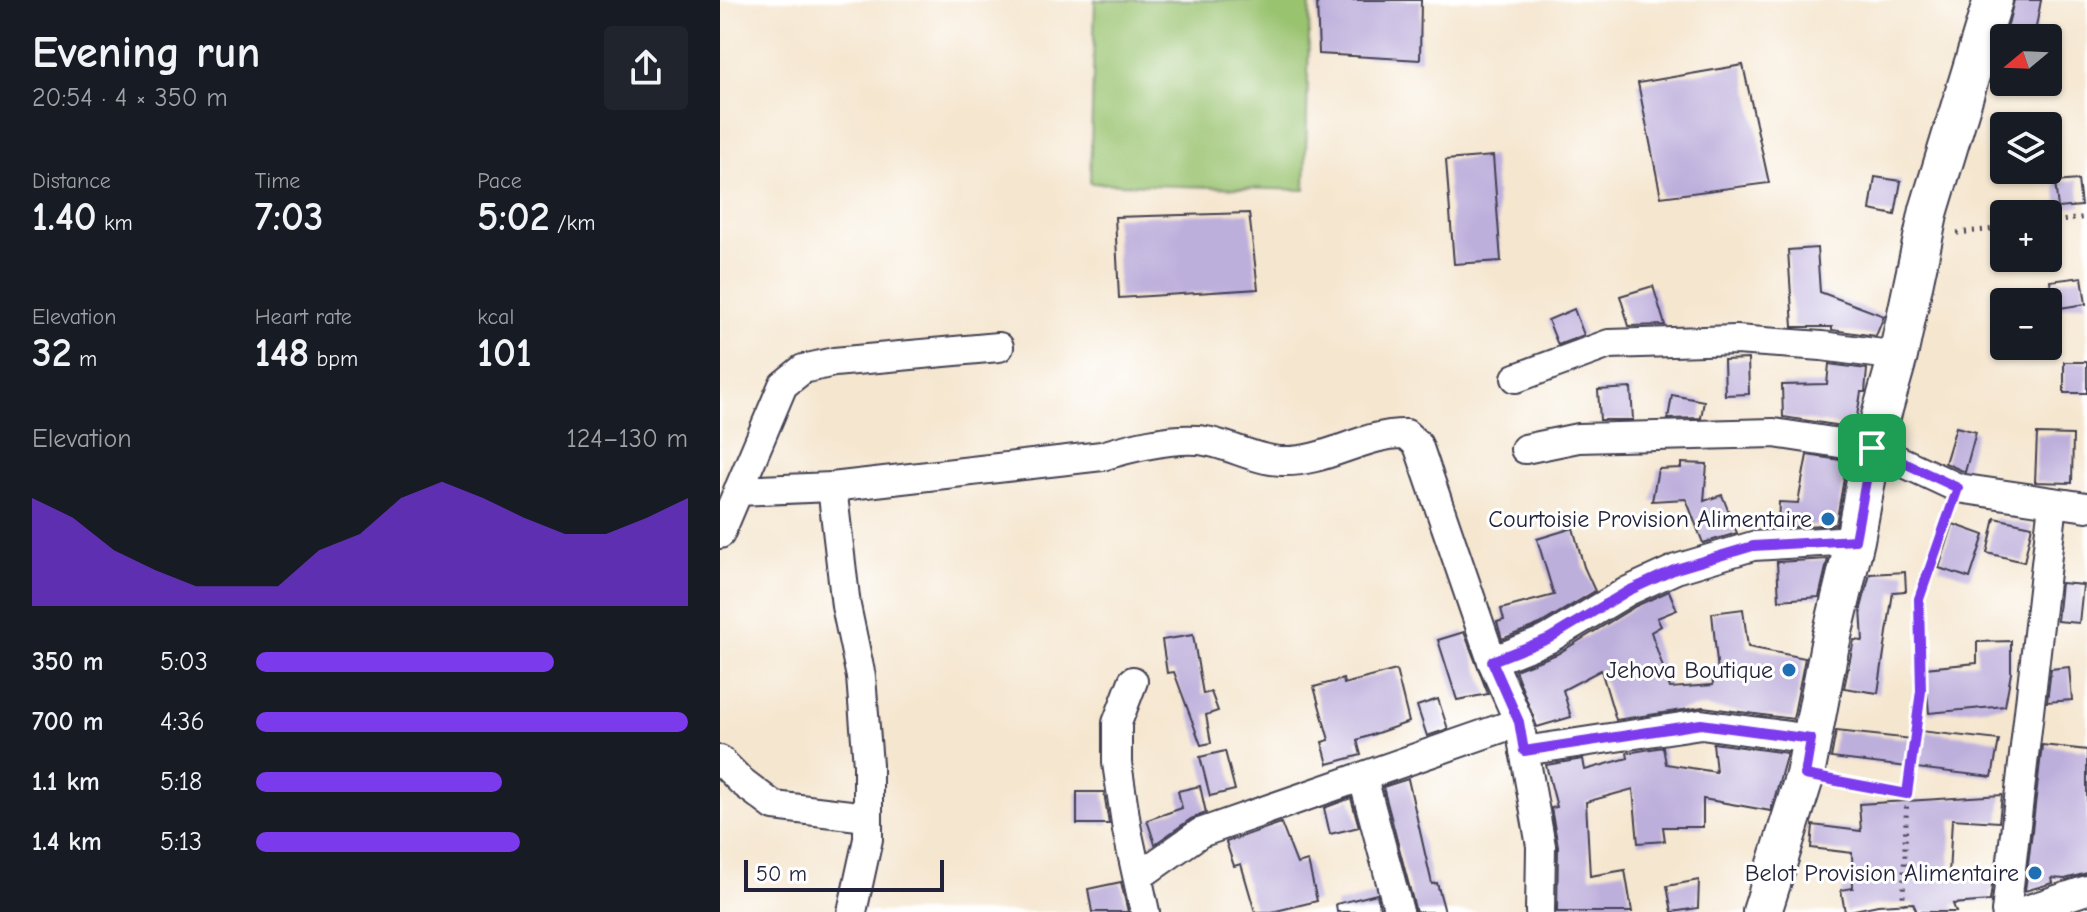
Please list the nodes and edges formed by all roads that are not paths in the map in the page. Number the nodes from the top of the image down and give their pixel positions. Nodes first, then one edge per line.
1 (1993, 0) edge
2 (999, 347) dead end
3 (1898, 356) junction
4 (1516, 378) dead end
5 (1872, 448) junction
6 (1525, 449) dead end
7 (832, 487) junction
8 (738, 491) junction
9 (2053, 503) junction
10 (2087, 507) edge
11 (720, 534) edge
12 (1855, 540) junction
13 (1492, 661) junction
14 (1133, 681) dead end
15 (1519, 722) junction
16 (1524, 751) junction
17 (1808, 757) junction
18 (720, 760) edge
19 (1363, 778) junction
20 (867, 817) junction
21 (1139, 876) junction
22 (2087, 890) edge
23 (852, 912) edge
24 (1145, 912) edge
25 (1399, 912) edge
26 (1540, 912) edge
27 (1762, 912) edge
28 (2006, 912) edge
29 (2020, 912) edge

1 - 3 street
2 - 8 street
3 - 4 street
3 - 5 street
5 - 6 street
5 - 9 street
5 - 12 street
7 - 8 street
7 - 13 street
7 - 20 street
8 - 11 street
9 - 10 street
9 - 28 street
12 - 13 street
12 - 17 street
13 - 15 street
14 - 21 street
15 - 16 street
15 - 19 street
16 - 17 street
16 - 26 street
17 - 27 street
18 - 20 street
19 - 21 street
19 - 25 street
20 - 23 street
21 - 24 street
22 - 29 street

